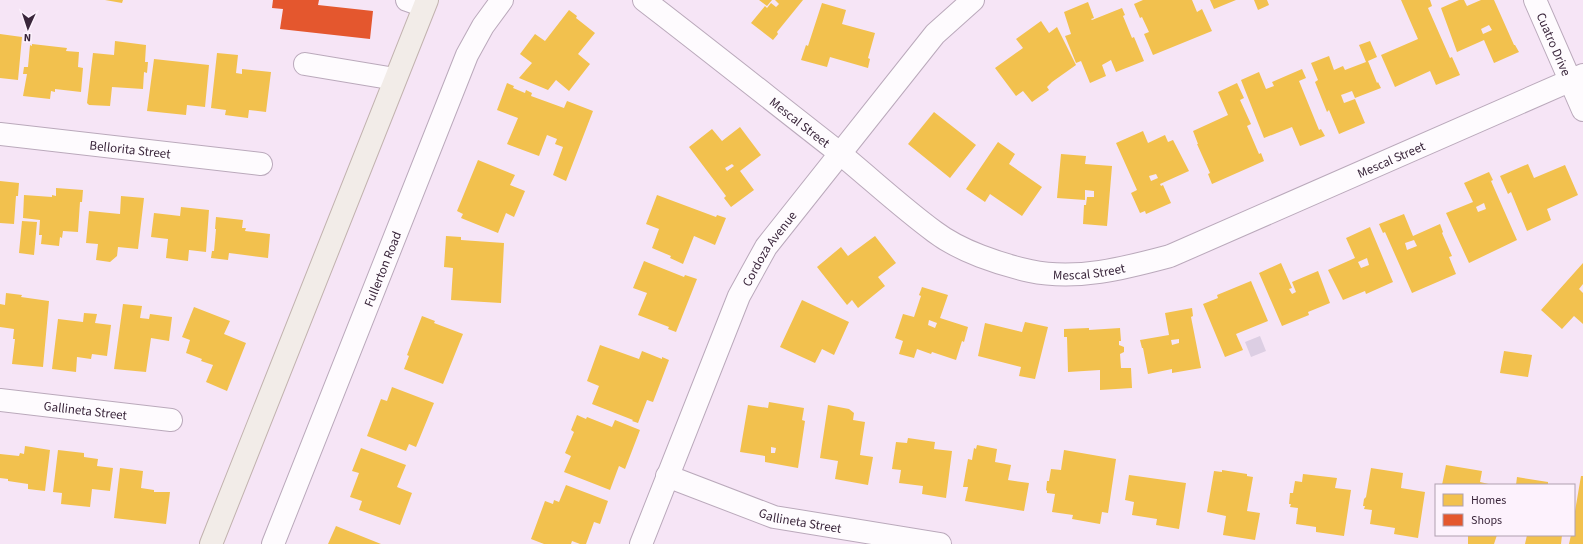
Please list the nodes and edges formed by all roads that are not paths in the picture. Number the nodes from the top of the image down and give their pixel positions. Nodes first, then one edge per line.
1 (502, 0) edge
2 (644, 0) edge
3 (973, 0) edge
4 (1535, 0) edge
5 (419, 2) edge
6 (305, 64) dead end
7 (1577, 78) edge
8 (396, 79) junction
9 (1583, 110) edge
10 (0, 134) edge
11 (839, 153) junction
12 (261, 164) dead end
13 (0, 400) edge
14 (171, 420) dead end
15 (667, 476) junction
16 (211, 544) edge
17 (273, 544) edge
18 (641, 544) edge
19 (940, 544) edge

1 - 17 street, Fullerton Road
2 - 11 street, Mescal Street
3 - 11 street, Cordoza Avenue
4 - 7 street, Cuatro Drive
5 - 8 main road
6 - 8 street
7 - 9 street, Cuatro Drive
7 - 11 street, Mescal Street
8 - 16 main road
10 - 12 street, Bellorita Street
11 - 15 street, Cordoza Avenue
13 - 14 street, Gallineta Street
15 - 18 street, Cordoza Avenue
15 - 19 street, Gallineta Street

